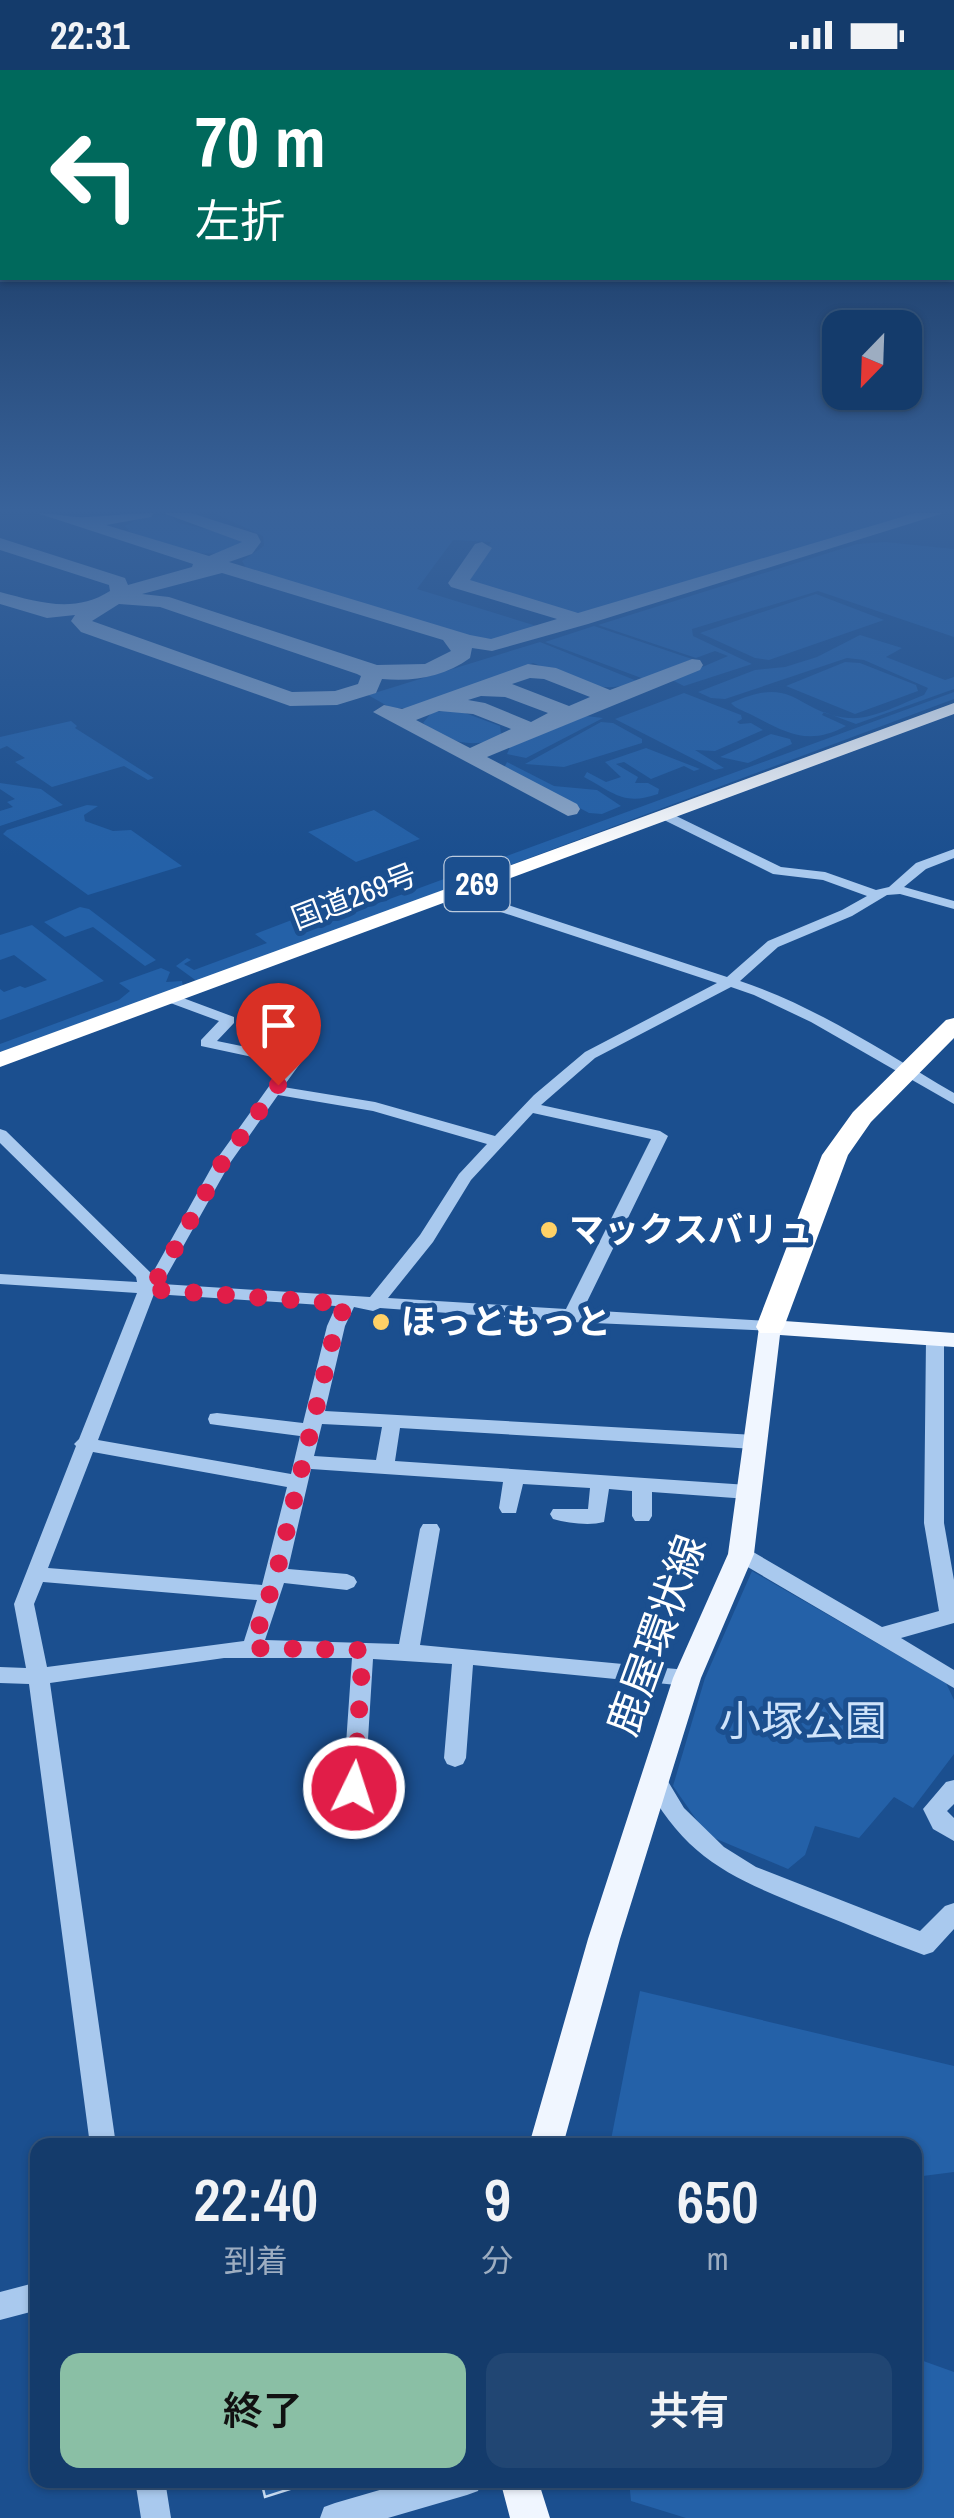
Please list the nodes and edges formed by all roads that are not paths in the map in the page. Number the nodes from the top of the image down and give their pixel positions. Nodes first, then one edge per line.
1 (954, 708) edge
2 (666, 816) junction
3 (954, 853) edge
4 (894, 889) junction
5 (454, 892) junction
6 (877, 895) junction
7 (954, 905) edge
8 (730, 982) junction
9 (170, 998) junction
10 (954, 1024) edge
11 (0, 1060) edge
12 (907, 1072) junction
13 (275, 1090) junction
14 (952, 1103) edge
15 (531, 1108) junction
16 (0, 1134) edge
17 (498, 1142) junction
18 (0, 1279) edge
19 (146, 1289) junction
20 (346, 1304) junction
21 (373, 1305) junction
22 (571, 1316) junction
23 (770, 1328) junction
24 (945, 1340) edge
25 (216, 1419) dead end
26 (392, 1421) junction
27 (314, 1424) junction
28 (755, 1442) junction
29 (84, 1444) junction
30 (384, 1468) junction
31 (301, 1472) junction
32 (514, 1476) junction
33 (600, 1482) junction
34 (642, 1485) junction
35 (748, 1492) junction
36 (509, 1508) dead end
37 (560, 1514) dead end
38 (642, 1516) dead end
39 (430, 1529) dead end
40 (740, 1554) junction
41 (35, 1574) junction
42 (348, 1582) dead end
43 (272, 1584) junction
44 (952, 1616) edge
45 (880, 1636) junction
46 (252, 1648) junction
47 (363, 1650) junction
48 (408, 1652) junction
49 (462, 1657) junction
50 (0, 1675) edge
51 (39, 1678) junction
52 (687, 1678) junction
53 (954, 1680) edge
54 (455, 1758) dead end
55 (655, 1780) junction
56 (354, 1788) dead end
57 (954, 1789) edge
58 (954, 1831) edge
59 (954, 1913) edge
60 (102, 2138) edge
61 (548, 2138) edge
62 (30, 2298) edge
63 (0, 2306) edge
64 (151, 2488) edge
65 (439, 2488) edge
66 (521, 2488) edge
67 (156, 2518) edge
68 (334, 2518) edge
69 (530, 2518) edge

1 - 2 highway, 国道269号 / 269
2 - 5 highway, 国道269号 / 269
2 - 6 street
3 - 4 street
4 - 6 street
4 - 7 street
5 - 8 street
5 - 9 highway, 国道269号 / 269
6 - 8 street
8 - 12 street
8 - 15 street
9 - 11 highway, 国道269号 / 269
9 - 13 street
10 - 12 highway
12 - 14 street
12 - 23 highway
13 - 17 street
13 - 19 street
15 - 17 street
15 - 22 street
16 - 19 street
17 - 21 street
18 - 19 street
19 - 20 street
19 - 29 street
20 - 21 street
20 - 27 street
21 - 22 street
22 - 23 street
23 - 24 main road
23 - 28 main road, 鹿屋環状線
24 - 44 street
25 - 27 street
26 - 27 street
26 - 28 street
26 - 30 street
27 - 31 street
28 - 35 main road, 鹿屋環状線
29 - 31 street
29 - 41 street
30 - 31 street
30 - 32 street
31 - 43 street
32 - 33 street
32 - 36 street
33 - 34 street
33 - 37 street
34 - 35 street
34 - 38 street
35 - 40 main road, 鹿屋環状線
39 - 48 street
40 - 45 street
40 - 52 main road, 鹿屋環状線
41 - 43 street
41 - 51 street
42 - 43 street
43 - 46 street
44 - 45 street
45 - 53 street
46 - 47 street
46 - 51 street
47 - 48 street
47 - 56 street
48 - 49 street
49 - 52 street
49 - 54 street
50 - 51 street
51 - 60 street
52 - 55 main road, 鹿屋環状線
55 - 59 street
55 - 61 main road, 鹿屋環状線
57 - 58 street
62 - 63 street
64 - 67 street
65 - 68 street
66 - 69 main road

